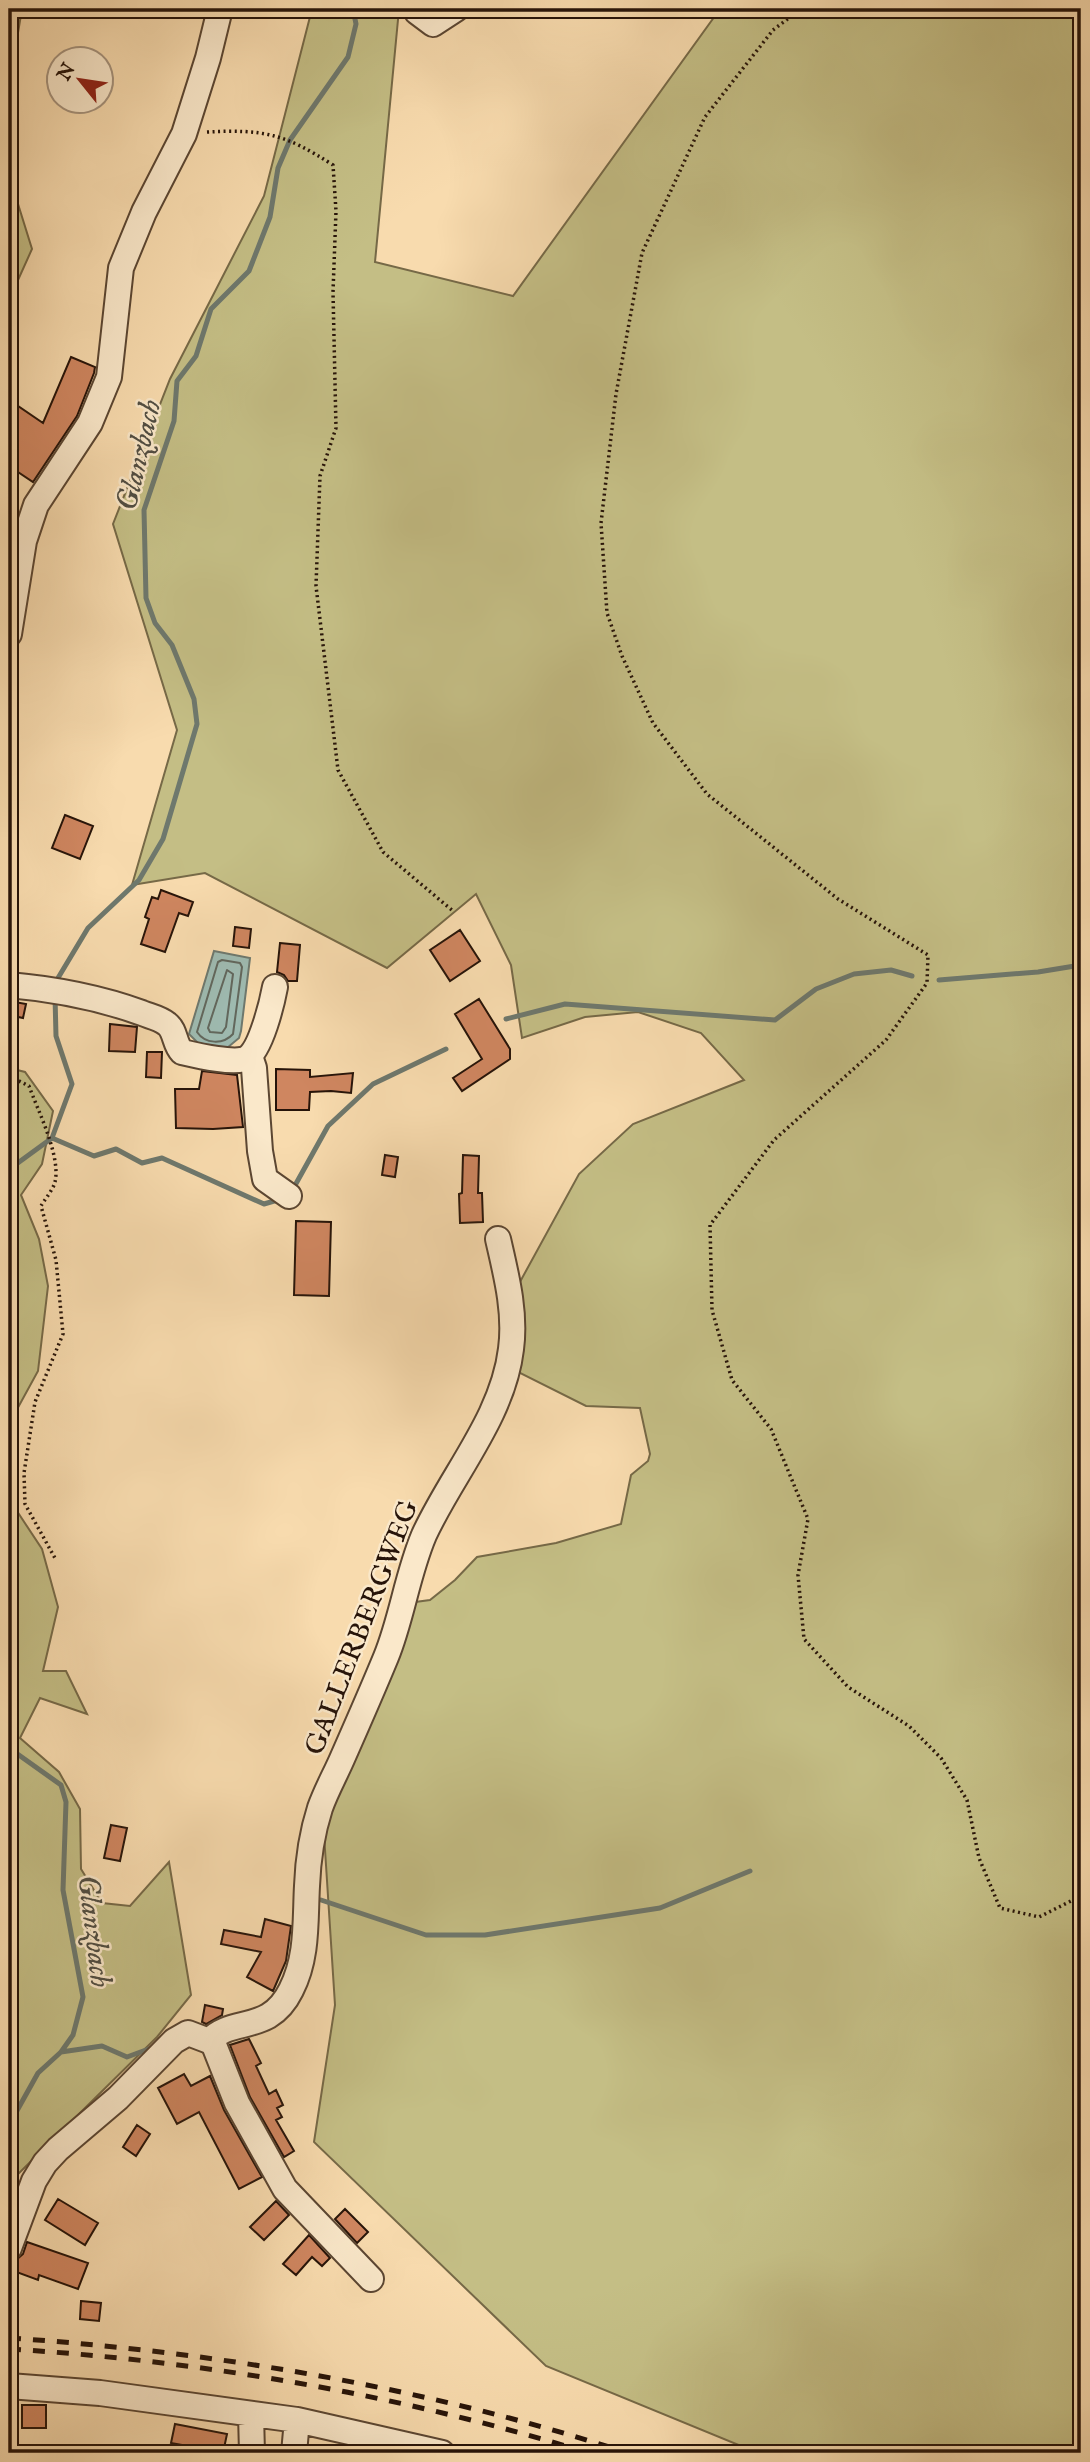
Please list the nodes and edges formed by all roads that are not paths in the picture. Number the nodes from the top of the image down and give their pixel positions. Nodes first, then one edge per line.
1 (220, 9) edge
2 (417, 9) edge
3 (456, 9) edge
4 (9, 634) edge
5 (9, 985) edge
6 (275, 986) dead end
7 (250, 1056) junction
8 (289, 1196) dead end
9 (498, 1239) dead end
10 (209, 2041) junction
11 (9, 2248) edge
12 (371, 2279) dead end
13 (9, 2386) edge
14 (251, 2414) junction
15 (297, 2420) junction
16 (252, 2453) edge
17 (294, 2453) edge
18 (442, 2453) edge

1 - 4 street
2 - 3 street
5 - 7 street
6 - 7 street
7 - 8 street
9 - 10 street, GALLERBERGWEG
10 - 11 street, GALLERBERGWEG
10 - 12 street
13 - 14 street
14 - 15 street
14 - 16 street
15 - 17 street
15 - 18 street

